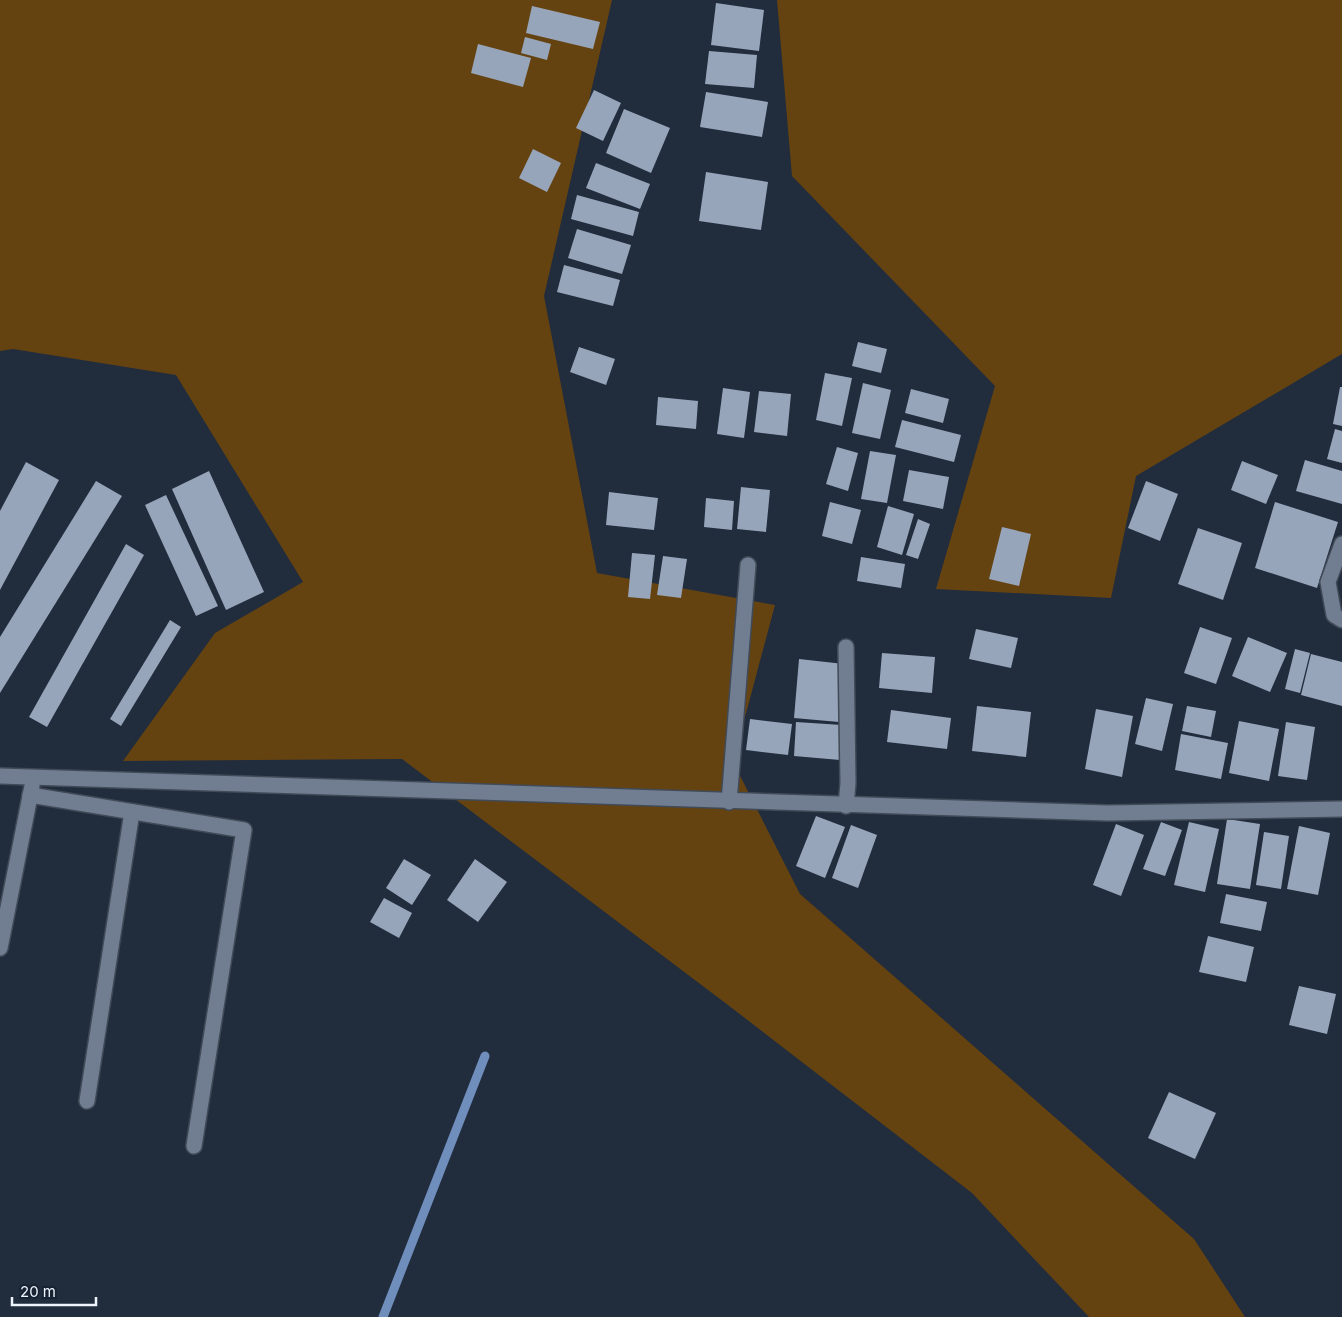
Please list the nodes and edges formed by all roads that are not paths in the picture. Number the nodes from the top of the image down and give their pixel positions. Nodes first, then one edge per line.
1 (1342, 544) edge
2 (748, 565) dead end
3 (1342, 620) edge
4 (846, 647) dead end
5 (0, 776) edge
6 (33, 778) junction
7 (30, 795) junction
8 (729, 802) junction
9 (846, 806) junction
10 (1342, 809) edge
11 (132, 812) junction
12 (0, 948) edge
13 (87, 1101) dead end
14 (194, 1146) dead end

1 - 3 street
2 - 8 street
4 - 9 street
5 - 6 street
6 - 7 street
6 - 8 street
7 - 11 street
7 - 12 street
8 - 9 street
9 - 10 street
11 - 13 street
11 - 14 street

